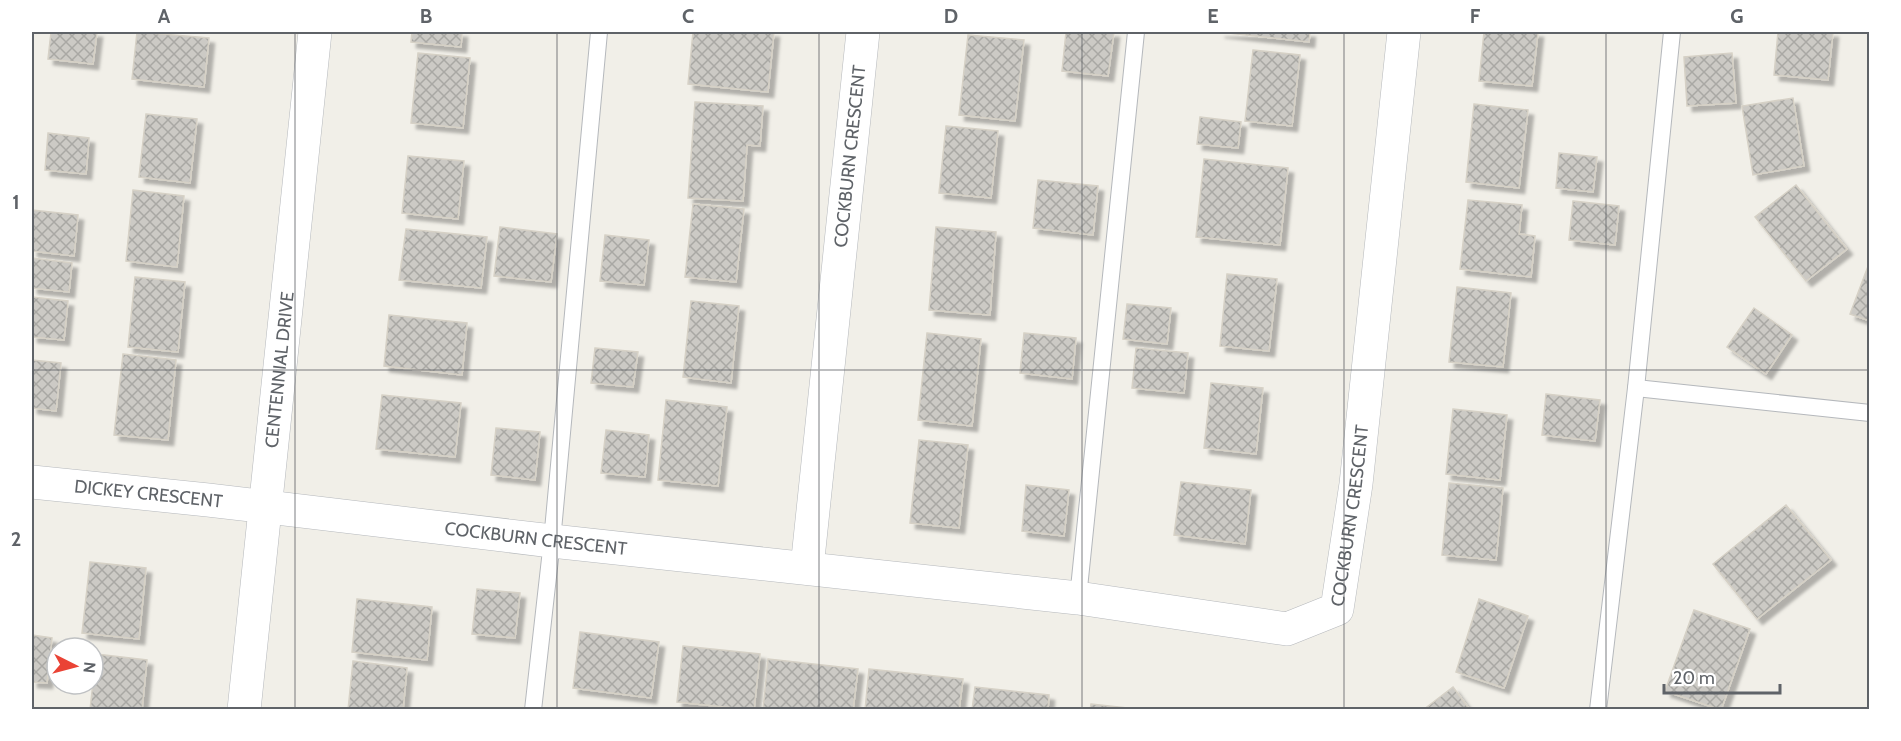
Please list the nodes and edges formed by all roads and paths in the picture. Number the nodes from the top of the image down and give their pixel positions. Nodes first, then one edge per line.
1 (315, 32) edge
2 (599, 32) edge
3 (863, 32) edge
4 (1136, 32) edge
5 (1404, 32) edge
6 (1672, 32) edge
7 (1636, 388) junction
8 (1869, 413) edge
9 (32, 482) edge
10 (266, 507) junction
11 (552, 541) junction
12 (807, 568) junction
13 (1078, 598) junction
14 (244, 710) edge
15 (533, 710) edge
16 (1598, 710) edge

1 - 10 street, CENTENNIAL DRIVE
2 - 11 lane
3 - 12 street, COCKBURN CRESCENT
4 - 13 lane
5 - 13 street, COCKBURN CRESCENT
6 - 7 lane
7 - 8 lane
7 - 16 lane
9 - 10 street, DICKEY CRESCENT
10 - 11 street, COCKBURN CRESCENT
10 - 14 street, CENTENNIAL DRIVE
11 - 12 street, COCKBURN CRESCENT
11 - 15 lane
12 - 13 street, COCKBURN CRESCENT

